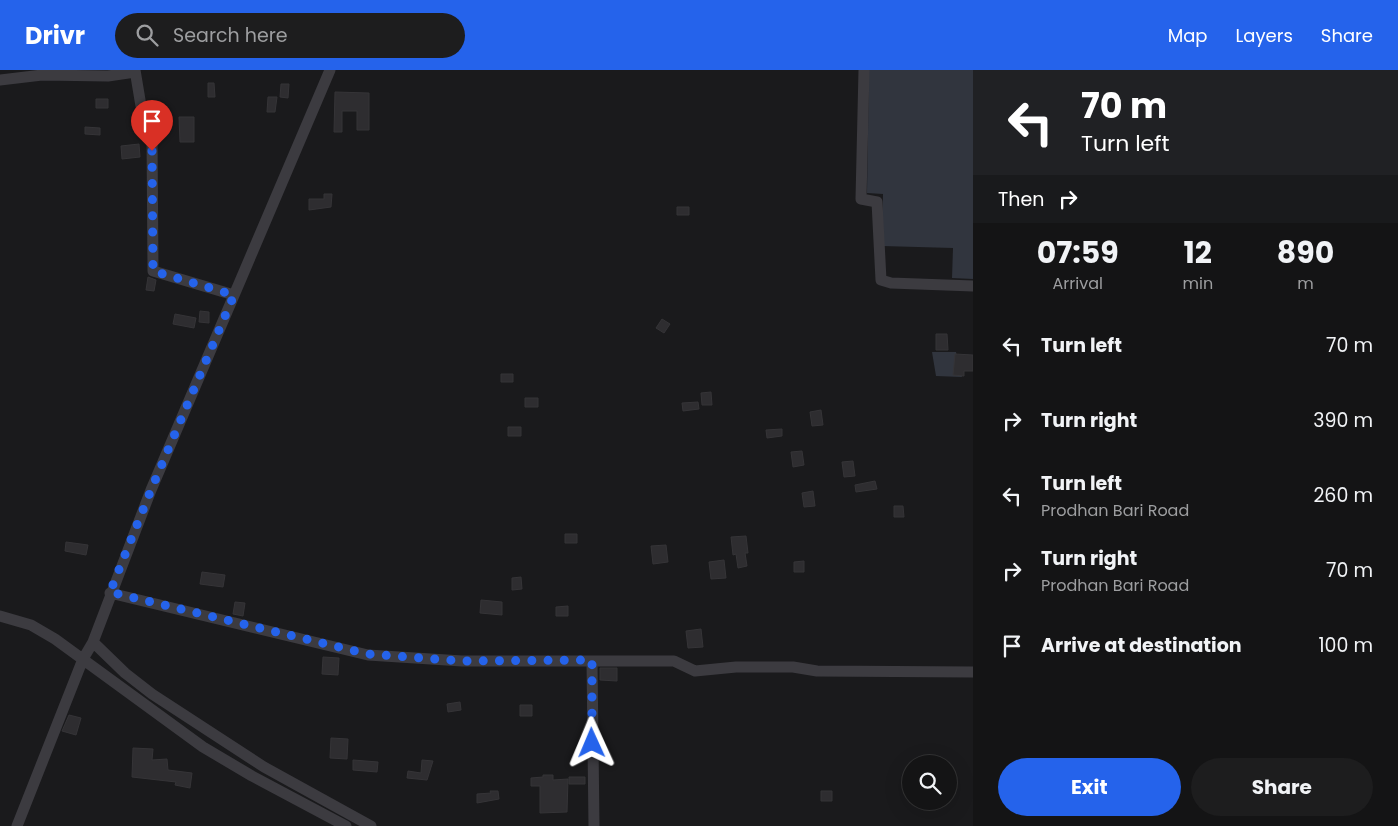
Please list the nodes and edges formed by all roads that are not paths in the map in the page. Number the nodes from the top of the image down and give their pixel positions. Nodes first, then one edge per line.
1 (330, 70) edge
2 (864, 70) edge
3 (135, 71) edge
4 (0, 80) edge
5 (973, 286) edge
6 (234, 295) junction
7 (110, 592) junction
8 (0, 616) edge
9 (93, 642) junction
10 (83, 659) junction
11 (592, 660) junction
12 (973, 672) edge
13 (17, 826) edge
14 (346, 826) edge
15 (371, 826) edge
16 (594, 826) edge

1 - 6 street
2 - 5 street
3 - 4 street
3 - 6 street
6 - 7 street
7 - 9 street
7 - 11 street
8 - 10 street
9 - 10 street
9 - 15 street
10 - 13 street
10 - 14 street
11 - 12 street
11 - 16 street

